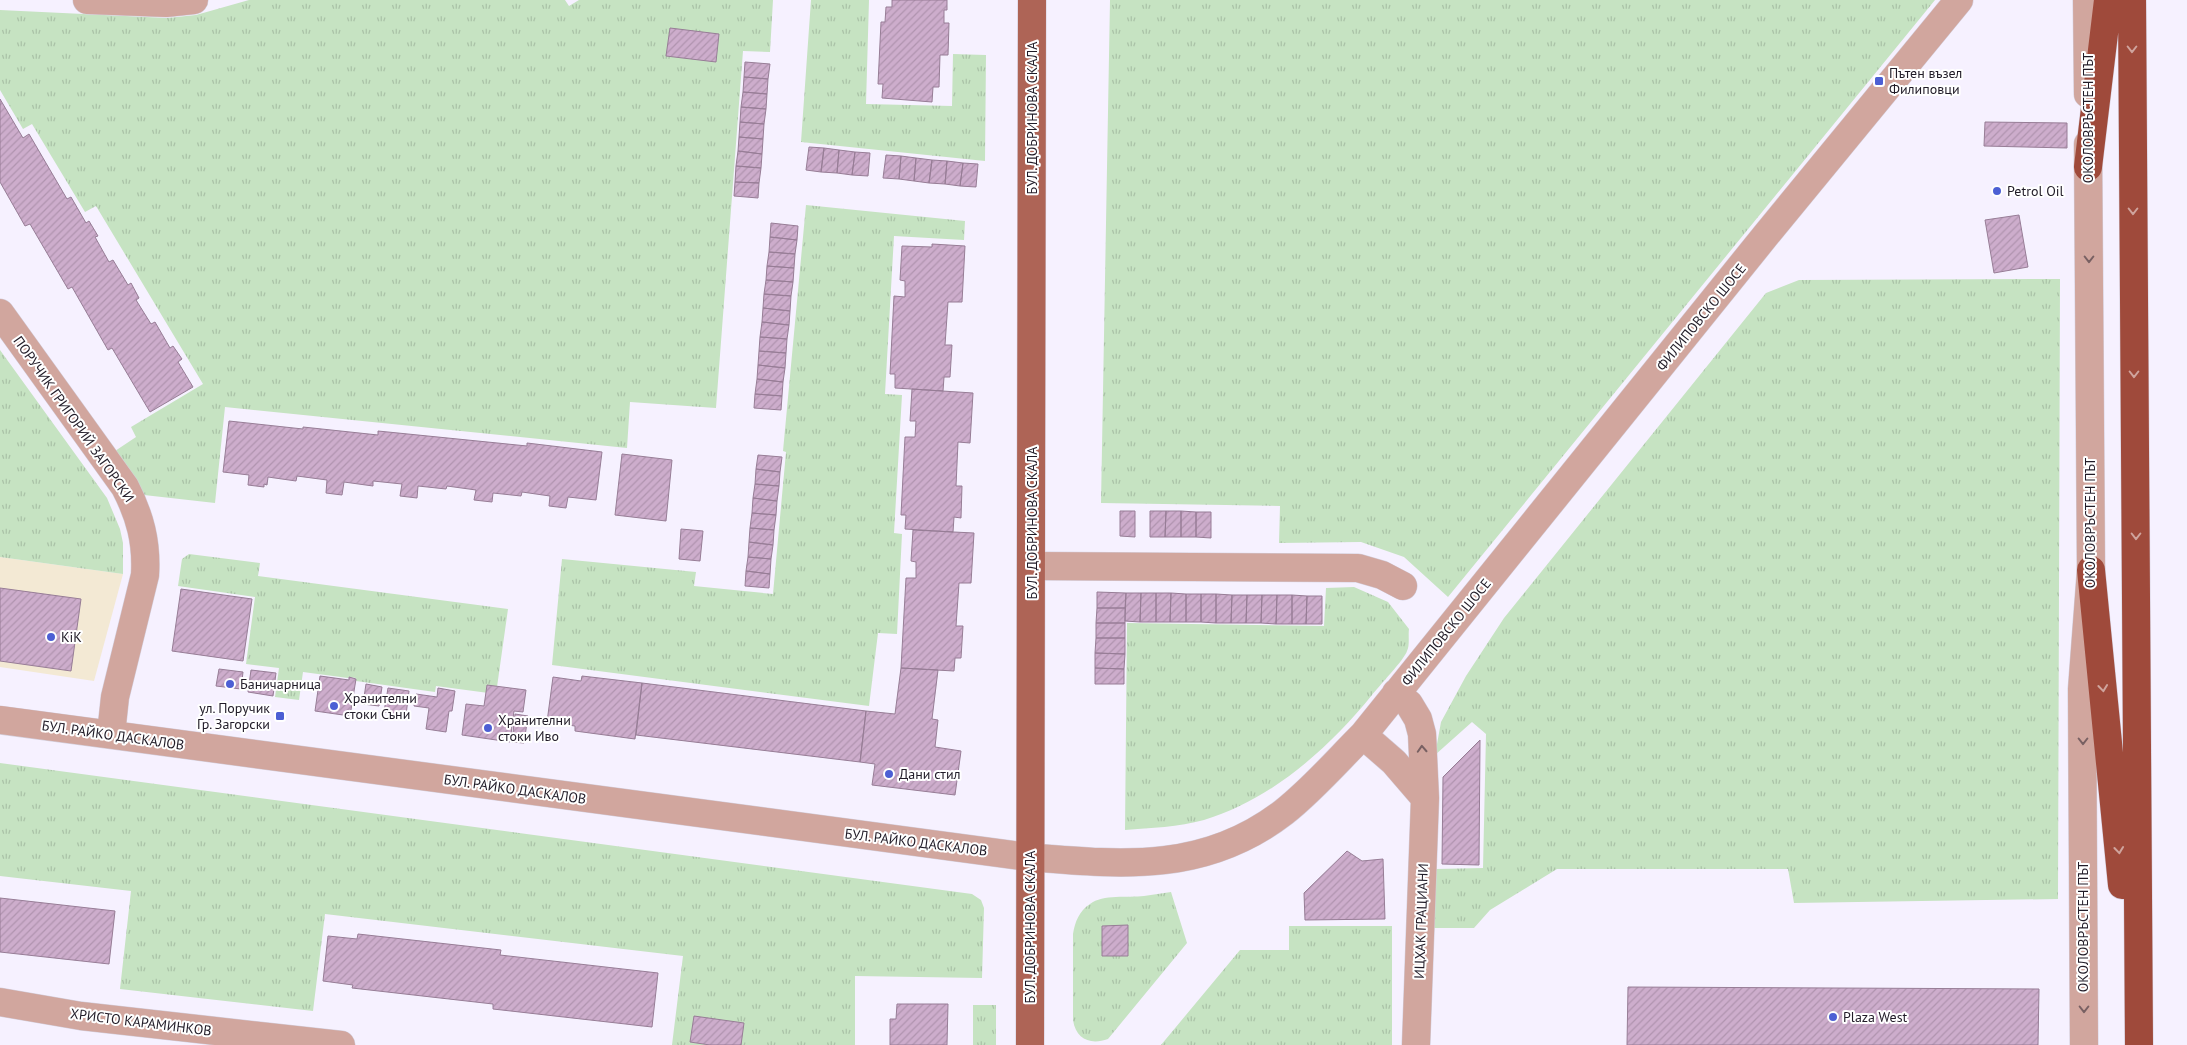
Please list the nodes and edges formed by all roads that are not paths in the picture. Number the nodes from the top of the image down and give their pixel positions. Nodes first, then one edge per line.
1 (87, 0) edge
2 (194, 0) edge
3 (1032, 0) edge
4 (1959, 0) edge
5 (2087, 0) edge
6 (2108, 0) edge
7 (2132, 0) edge
8 (2088, 167) junction
9 (0, 313) edge
10 (1032, 566) junction
11 (2091, 570) junction
12 (1403, 586) dead end
13 (1396, 693) junction
14 (0, 720) edge
15 (111, 734) junction
16 (1363, 735) junction
17 (1425, 798) junction
18 (1029, 856) junction
19 (0, 1002) edge
20 (341, 1045) edge
21 (1030, 1045) edge
22 (1416, 1045) edge
23 (2084, 1045) edge
24 (2138, 1045) edge

1 - 2 street
3 - 10 main road, БУЛ. ДОБРИНОВА СКАЛА
4 - 13 street, ФИЛИПОВСКО ШОСЕ
5 - 8 street, ОКОЛОВРЪСТЕН ПЪТ
6 - 8 highway
7 -> 24 highway
8 -> 11 street, ОКОЛОВРЪСТЕН ПЪТ
9 - 15 street, ПОРУЧИК ГРИГОРИЙ ЗАГОРСКИ
10 - 12 street
10 - 18 main road, БУЛ. ДОБРИНОВА СКАЛА
11 -> 23 street, ОКОЛОВРЪСТЕН ПЪТ
11 -> 24 highway
13 - 16 street, ФИЛИПОВСКО ШОСЕ
17 -> 13 street, ИЦХАК ГРАЦИАНИ
14 - 15 street, БУЛ. РАЙКО ДАСКАЛОВ
15 - 18 street, БУЛ. РАЙКО ДАСКАЛОВ
16 - 17 street
16 - 18 street, ФИЛИПОВСКО ШОСЕ
17 - 22 street, ИЦХАК ГРАЦИАНИ
18 - 21 main road, БУЛ. ДОБРИНОВА СКАЛА
19 - 20 street, ХРИСТО КАРАМИНКОВ

